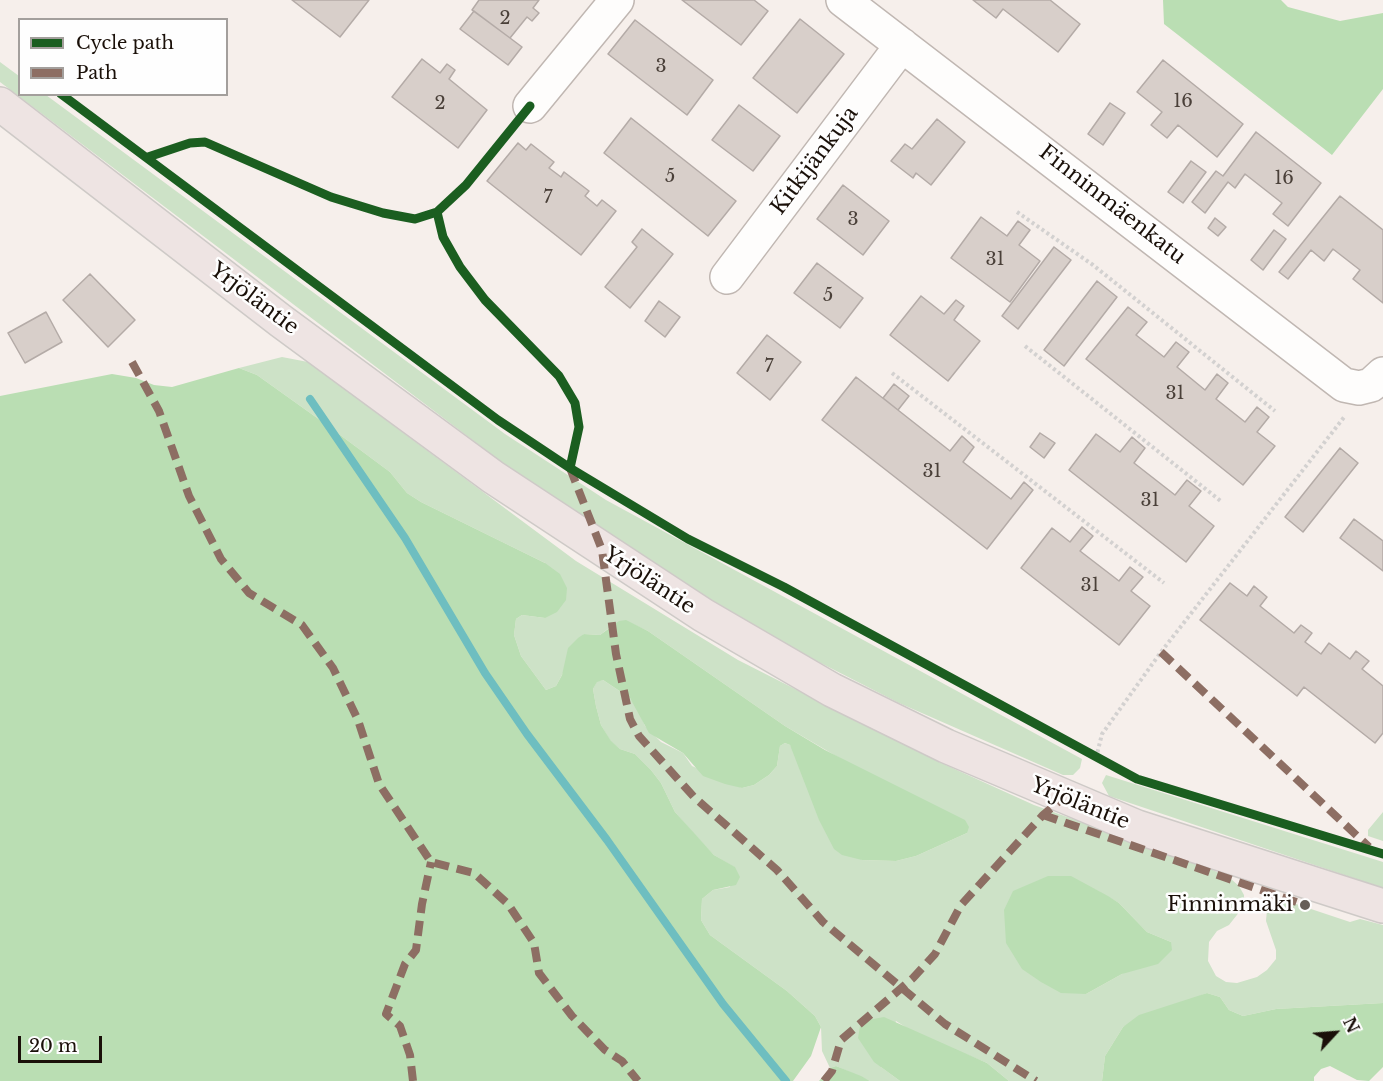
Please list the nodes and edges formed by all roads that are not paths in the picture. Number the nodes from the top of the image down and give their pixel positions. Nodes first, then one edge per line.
1 (617, 0) edge
2 (843, 0) edge
3 (902, 45) junction
4 (0, 104) edge
5 (530, 106) dead end
6 (727, 277) dead end
7 (1383, 374) edge
8 (1383, 906) edge

1 - 5 street
2 - 3 street, Finninmäenkatu
3 - 6 street, Kitkijänkuja
3 - 7 street, Finninmäenkatu
4 - 8 main road, Yrjöläntie

